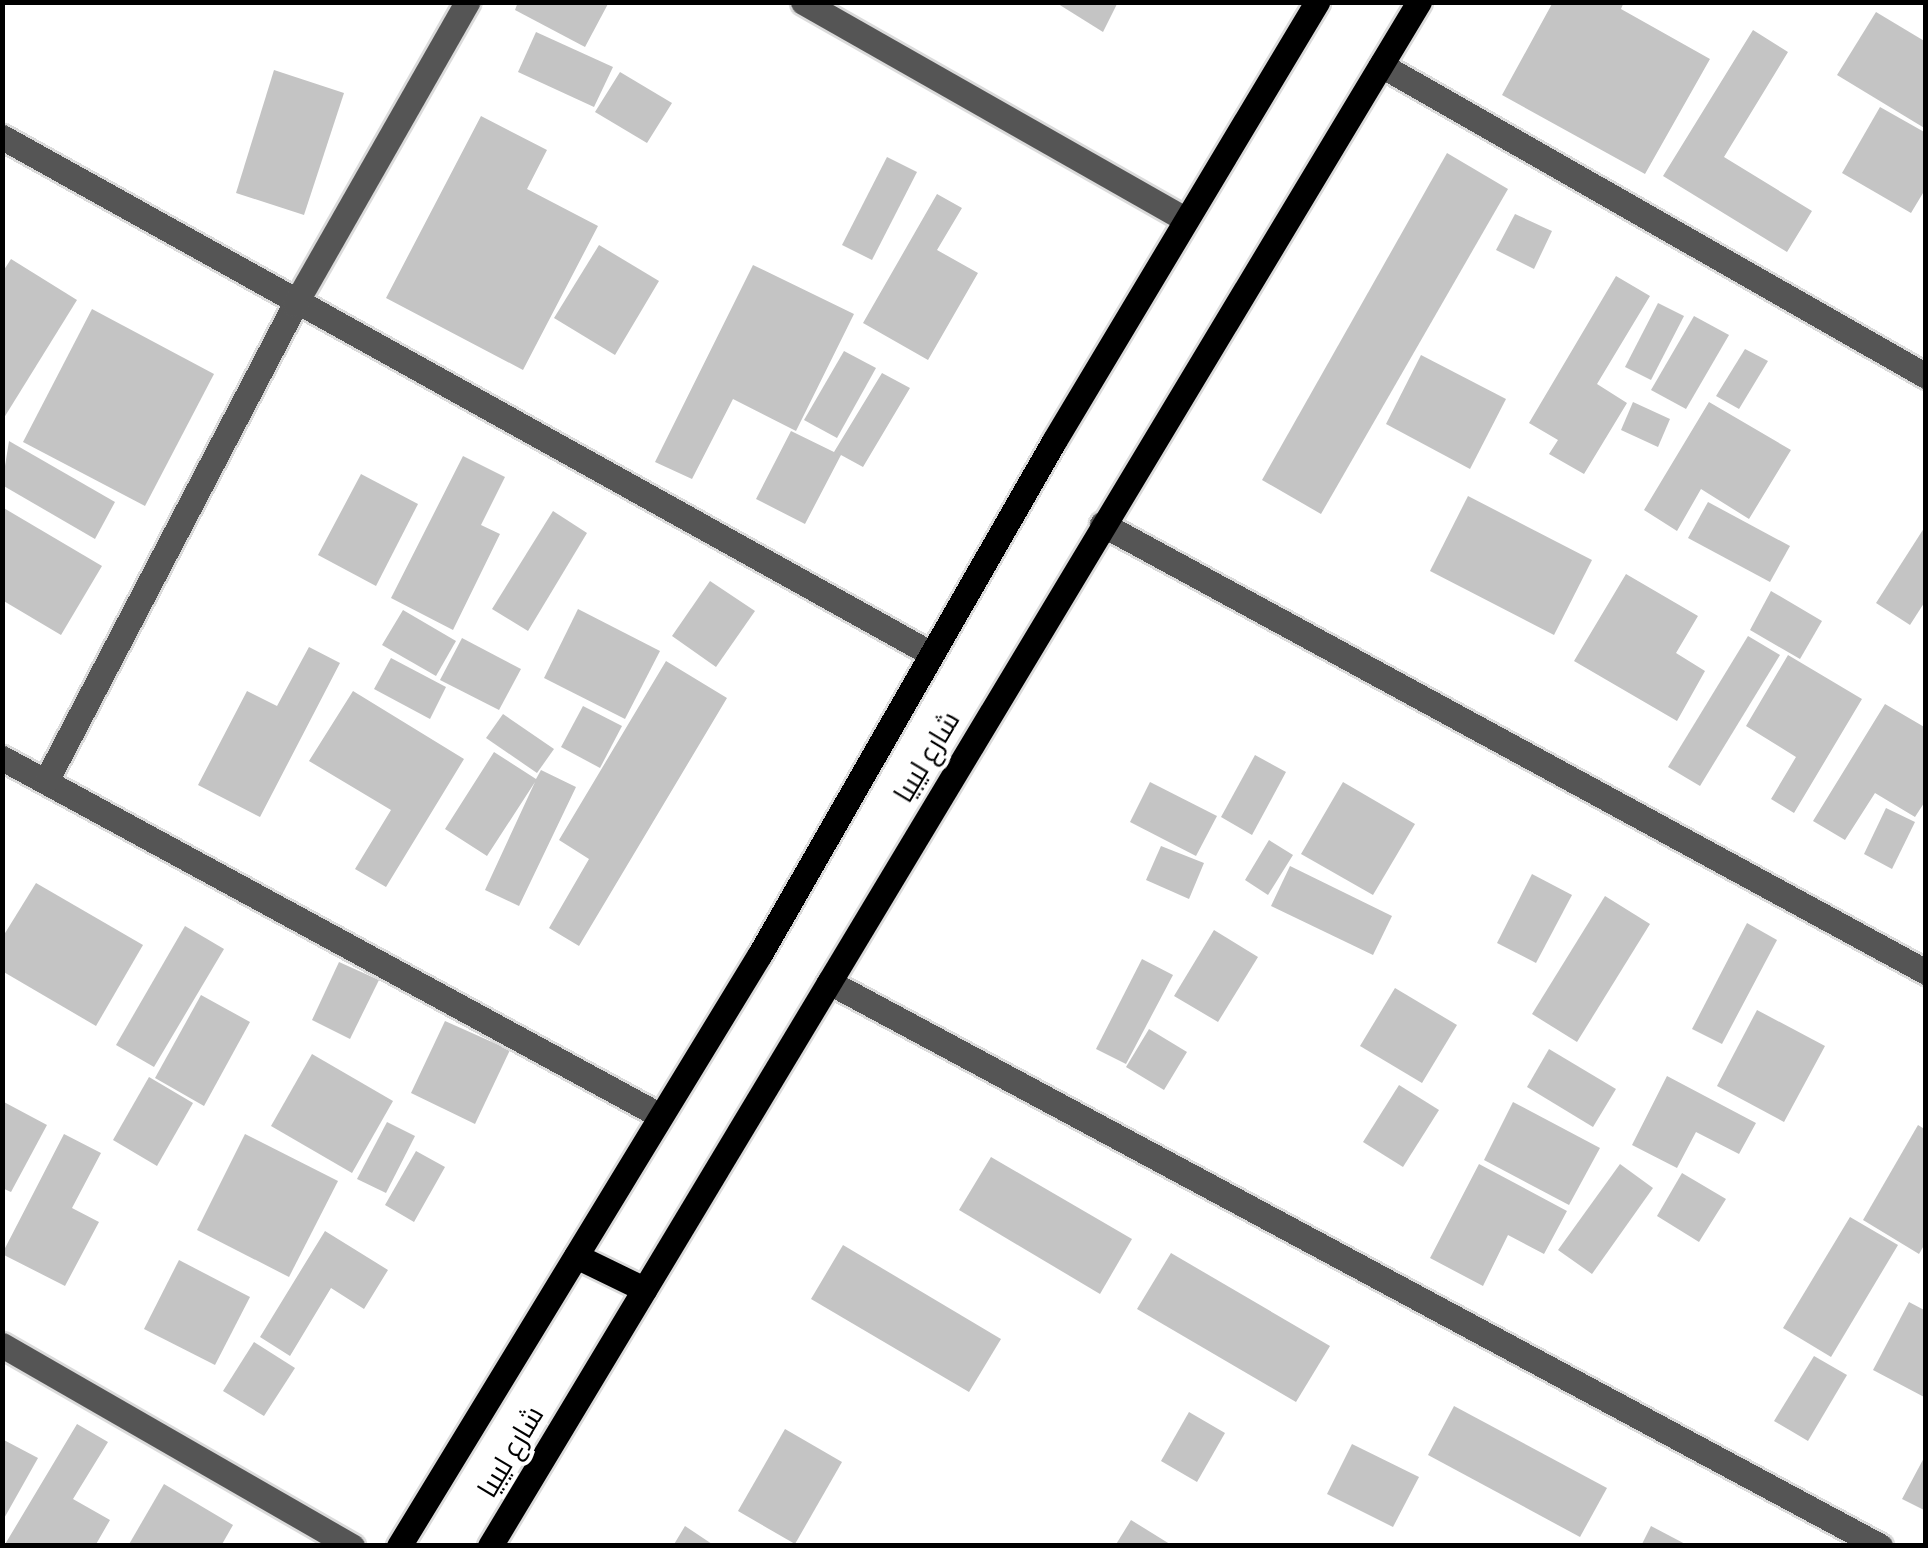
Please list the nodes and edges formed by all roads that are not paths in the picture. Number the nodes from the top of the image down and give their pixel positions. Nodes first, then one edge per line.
1 (467, 2) edge
2 (803, 2) edge
3 (1317, 2) edge
4 (1420, 2) edge
5 (1381, 64) junction
6 (2, 137) edge
7 (1185, 219) junction
8 (294, 304) junction
9 (1926, 376) edge
10 (1102, 524) junction
11 (930, 654) junction
12 (2, 758) edge
13 (46, 781) junction
14 (1926, 972) edge
15 (829, 982) junction
16 (659, 1114) junction
17 (576, 1256) junction
18 (644, 1289) junction
19 (2, 1345) edge
20 (352, 1546) edge
21 (399, 1546) edge
22 (490, 1546) edge
23 (1880, 1546) edge

1 - 8 street
2 - 7 street
3 - 7 main road, شارع ليبيا
4 - 5 main road, شارع ليبيا
5 - 9 street
5 - 10 main road, شارع ليبيا
6 - 8 street
7 - 11 main road, شارع ليبيا
8 - 11 street
8 - 13 street
10 - 14 street
10 - 15 main road, شارع ليبيا
11 - 16 main road, شارع ليبيا
12 - 13 street
13 - 16 street
15 - 18 main road, شارع ليبيا
15 - 23 street
16 - 17 main road, شارع ليبيا
17 - 18 main road
17 - 21 main road, شارع ليبيا
18 - 22 main road, شارع ليبيا
19 - 20 street

